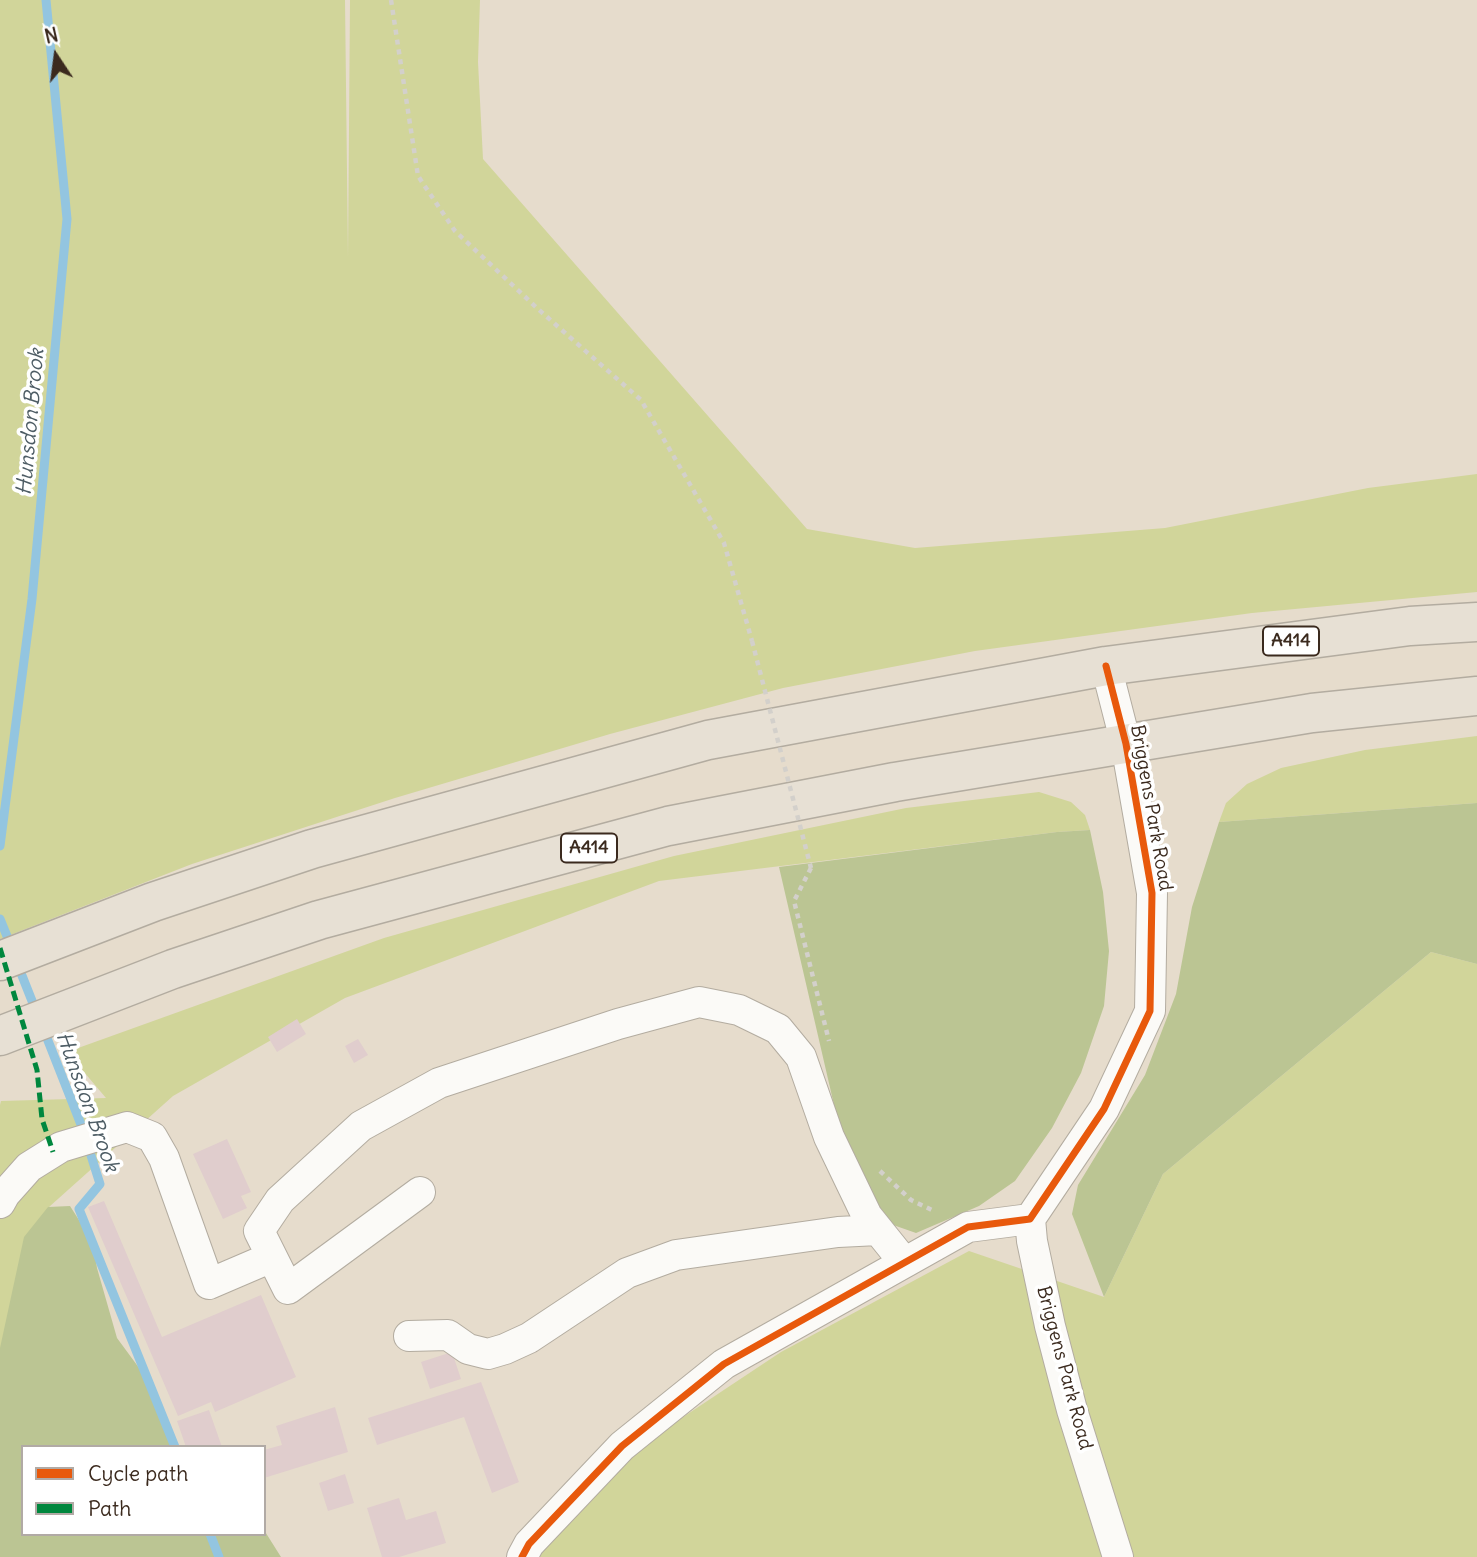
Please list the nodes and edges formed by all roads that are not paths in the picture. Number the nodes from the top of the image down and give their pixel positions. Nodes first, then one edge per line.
1 (1477, 622) edge
2 (1106, 666) junction
3 (1477, 696) edge
4 (1126, 744) junction
5 (0, 961) edge
6 (0, 1036) edge
7 (420, 1192) dead end
8 (0, 1203) edge
9 (1030, 1219) junction
10 (878, 1230) junction
11 (272, 1257) junction
12 (904, 1262) junction
13 (409, 1336) dead end
14 (522, 1557) edge
15 (1118, 1557) edge

1 - 2 highway, A414
2 - 4 street, Briggens Park Road
2 - 5 highway, A414
3 - 4 highway, A414
4 - 6 highway, A414
4 - 9 street, Briggens Park Road
7 - 11 street
8 - 11 street
9 - 12 street
9 - 15 street, Briggens Park Road
10 - 11 street
10 - 12 street
10 - 13 street
12 - 14 street

